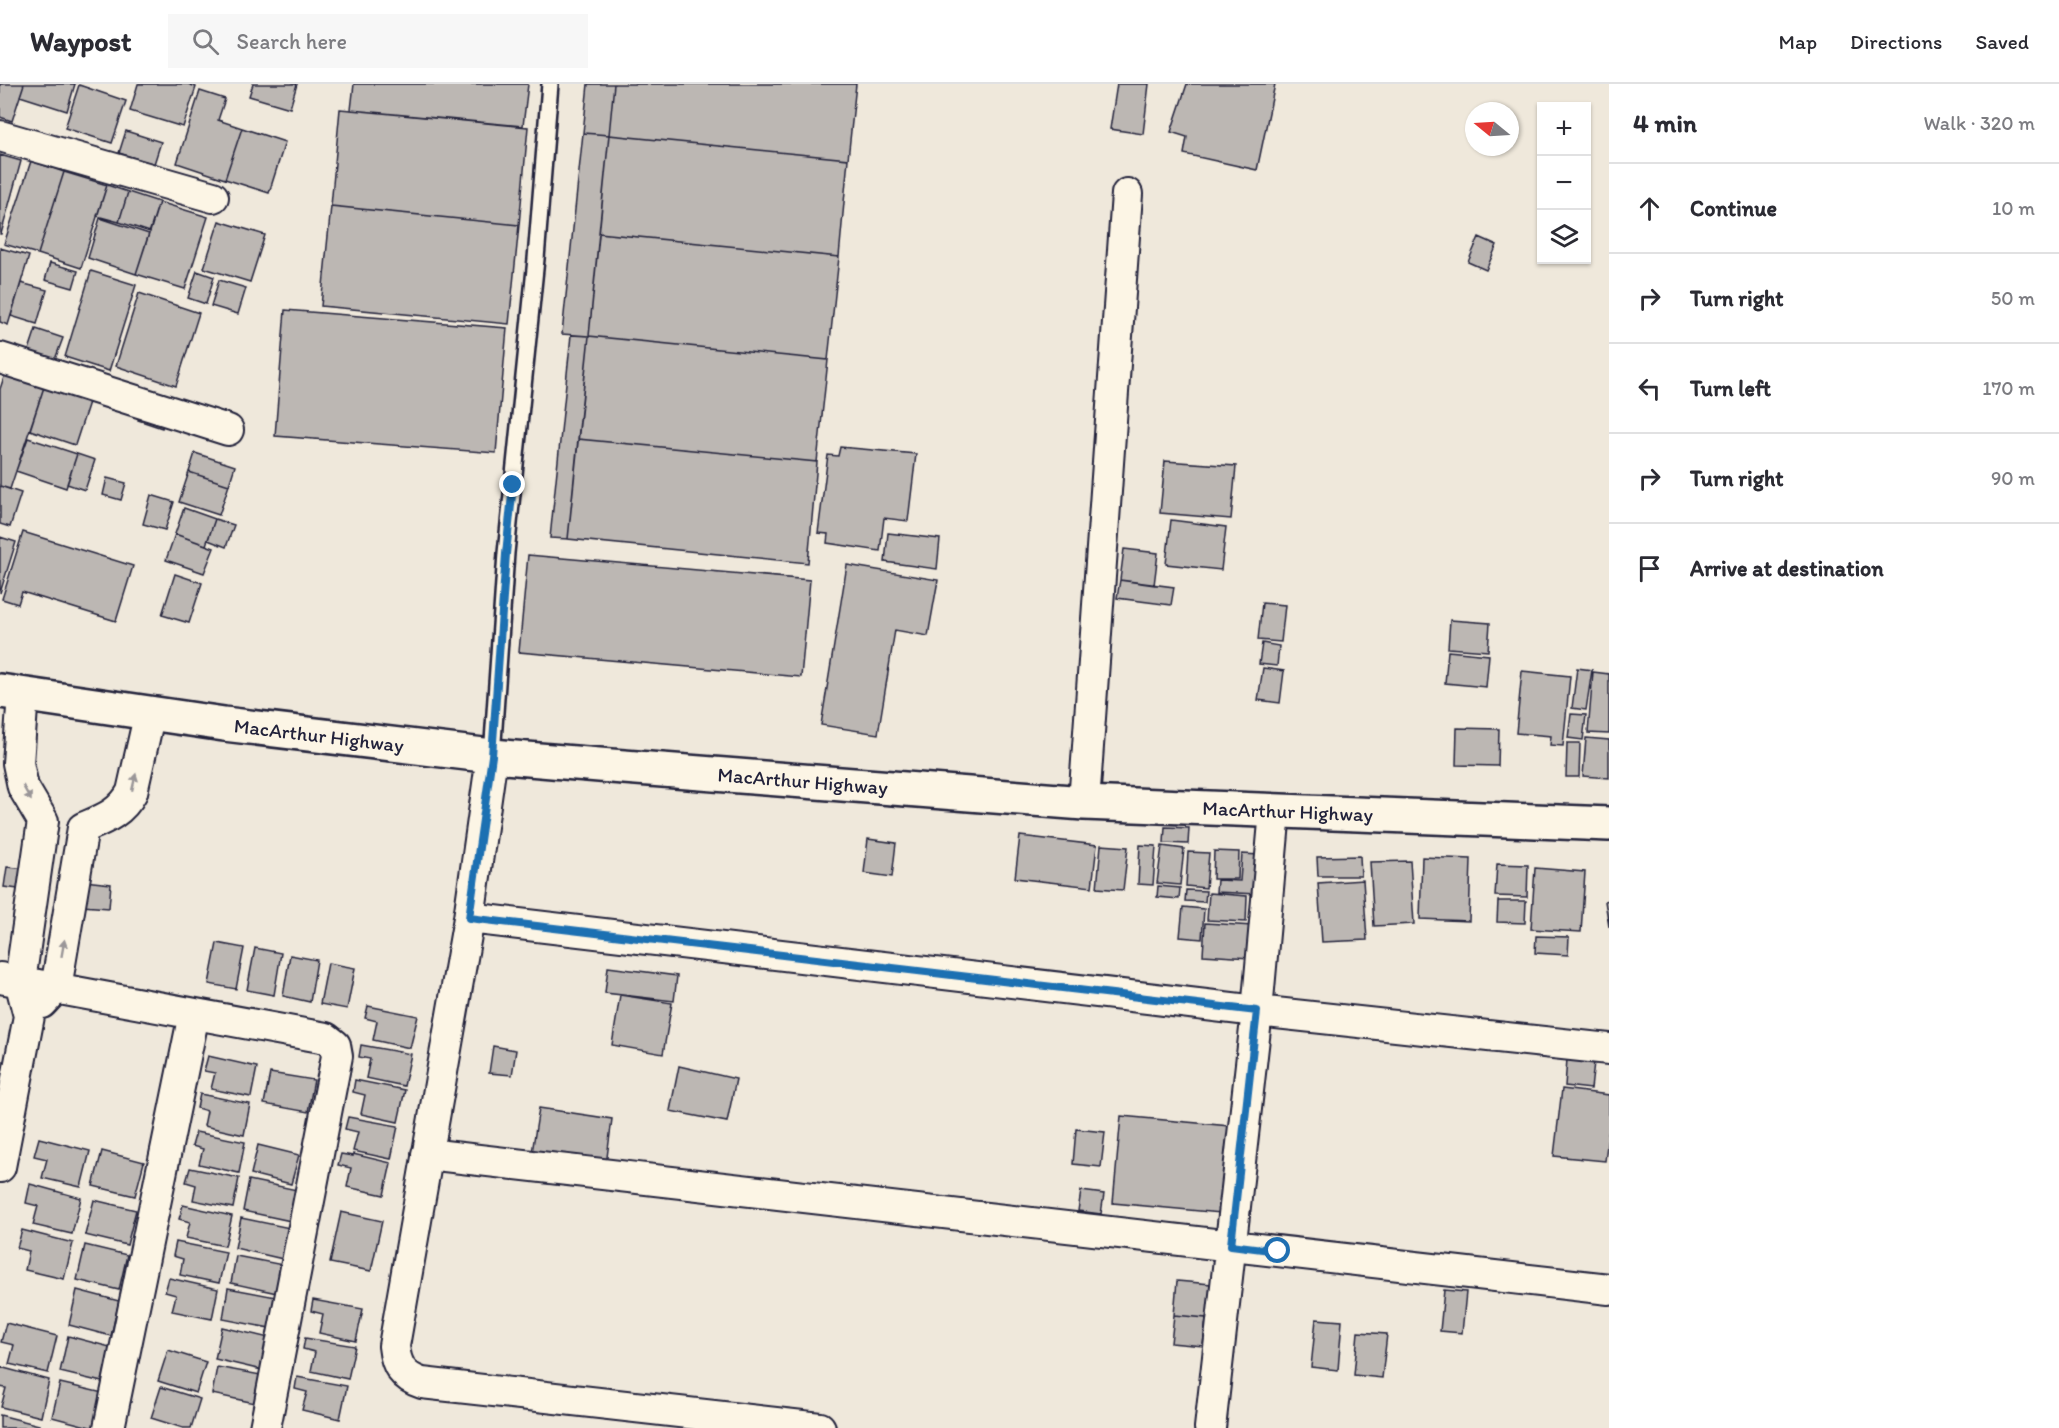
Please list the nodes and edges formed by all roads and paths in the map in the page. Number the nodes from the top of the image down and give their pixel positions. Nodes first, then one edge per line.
1 (550, 84) edge
2 (0, 136) edge
3 (1127, 194) dead end
4 (213, 197) dead end
5 (0, 358) edge
6 (228, 430) dead end
7 (11, 693) edge
8 (150, 712) junction
9 (492, 756) junction
10 (1084, 803) junction
11 (1275, 811) junction
12 (43, 821) junction
13 (1609, 824) edge
14 (83, 828) junction
15 (469, 918) junction
16 (10, 979) edge
17 (56, 988) junction
18 (1257, 1011) junction
19 (194, 1014) junction
20 (29, 1016) junction
21 (1609, 1049) edge
22 (427, 1154) junction
23 (0, 1167) edge
24 (1231, 1245) junction
25 (1609, 1288) edge
26 (109, 1428) edge
27 (266, 1428) edge
28 (820, 1428) edge
29 (1210, 1428) edge

1 - 9 lane
2 - 4 street
3 - 10 street
5 - 6 street
7 - 8 highway, MacArthur Highway
7 -> 12 street
8 - 9 highway, MacArthur Highway
14 -> 8 street
9 - 10 highway, MacArthur Highway
9 - 15 street
10 - 11 highway, MacArthur Highway
11 - 13 highway, MacArthur Highway
11 - 18 street
12 - 14 street
12 - 16 street
17 -> 14 street
15 - 18 street
15 - 22 street
16 - 17 street
16 - 20 street
17 - 19 street
17 - 20 street
18 - 21 street
18 - 24 street
19 - 26 street
19 - 27 street
20 - 23 street
22 - 24 street
22 - 28 street
24 - 25 street
24 - 29 street

